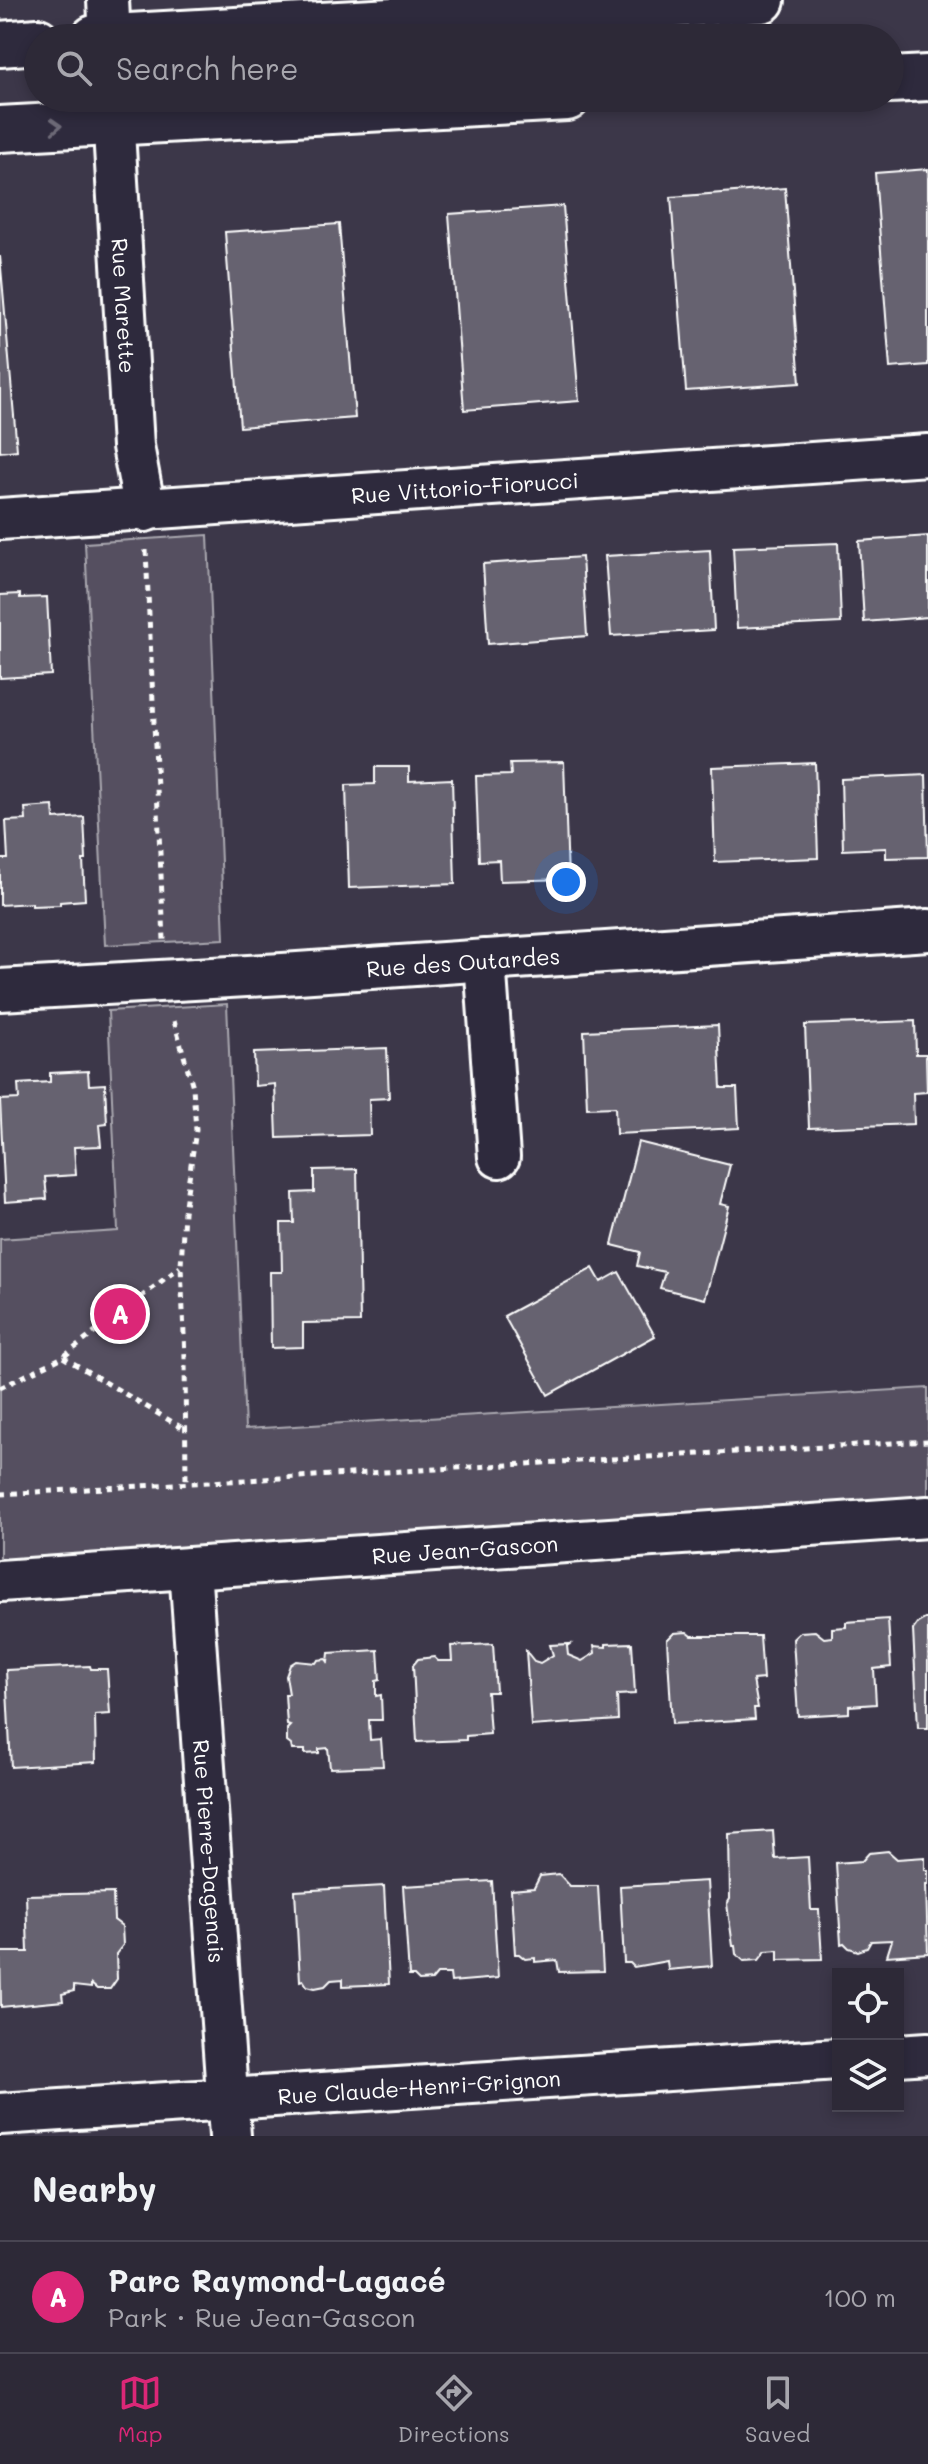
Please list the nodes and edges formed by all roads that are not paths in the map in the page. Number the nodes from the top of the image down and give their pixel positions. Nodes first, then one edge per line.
1 (108, 0) edge
2 (762, 0) edge
3 (591, 4) edge
4 (109, 24) edge
5 (308, 24) edge
6 (24, 42) edge
7 (0, 44) edge
8 (928, 78) edge
9 (904, 79) edge
10 (106, 112) edge
11 (112, 112) edge
12 (0, 129) edge
13 (928, 455) edge
14 (145, 511) junction
15 (0, 519) edge
16 (928, 930) edge
17 (485, 960) junction
18 (0, 990) edge
19 (499, 1157) dead end
20 (928, 1517) edge
21 (190, 1568) junction
22 (0, 1581) edge
23 (928, 2053) edge
24 (904, 2055) edge
25 (832, 2060) edge
26 (0, 2114) edge
27 (228, 2118) edge

1 - 4 street
2 - 3 main road
3 - 5 main road
6 - 7 main road
8 - 9 main road
12 -> 10 main road
11 - 14 street, Rue Marette
13 - 14 street, Rue Vittorio-Fiorucci
14 - 15 street, Rue Vittorio-Fiorucci
16 - 17 street, Rue des Outardes
17 - 18 street, Rue des Outardes
17 - 19 street
20 - 21 street, Rue Jean-Gascon
21 - 22 street, Rue Jean-Gascon
21 - 27 street, Rue Pierre-Dagenais
23 - 24 street
25 - 27 street, Rue Claude-Henri-Grignon
26 - 27 street, Rue Claude-Henri-Grignon

